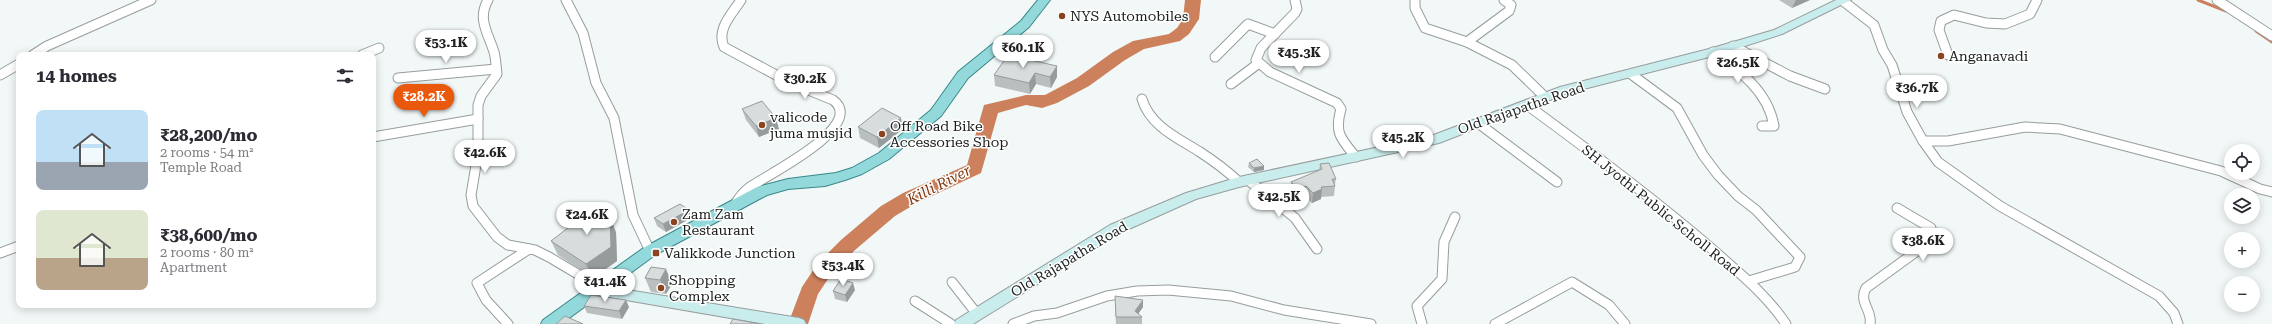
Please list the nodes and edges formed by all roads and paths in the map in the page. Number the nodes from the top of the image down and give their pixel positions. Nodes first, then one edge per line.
1 (151, 0) edge
2 (488, 0) edge
3 (566, 0) edge
4 (741, 0) edge
5 (1044, 0) edge
6 (1295, 0) edge
7 (1414, 0) edge
8 (1504, 0) edge
9 (2037, 0) edge
10 (2217, 0) edge
11 (1844, 1) edge
12 (1275, 34) junction
13 (2272, 36) edge
14 (1467, 42) junction
15 (1733, 46) junction
16 (379, 48) dead end
17 (38, 52) edge
18 (369, 52) edge
19 (1713, 52) junction
20 (1948, 54) dead end
21 (1215, 57) dead end
22 (1259, 63) junction
23 (16, 66) edge
24 (496, 70) junction
25 (1631, 74) junction
26 (0, 75) edge
27 (398, 78) dead end
28 (1231, 84) dead end
29 (1825, 89) dead end
30 (1545, 97) junction
31 (1142, 99) dead end
32 (1527, 105) junction
33 (478, 120) junction
34 (1478, 123) junction
35 (1762, 126) dead end
36 (376, 137) edge
37 (1923, 141) junction
38 (1356, 157) junction
39 (1243, 181) junction
40 (1557, 182) dead end
41 (2272, 192) edge
42 (734, 206) junction
43 (1897, 208) dead end
44 (1455, 217) dead end
45 (16, 247) edge
46 (529, 249) junction
47 (1317, 249) dead end
48 (650, 251) junction
49 (0, 253) edge
50 (1749, 281) junction
51 (952, 282) dead end
52 (597, 290) junction
53 (915, 301) dead end
54 (977, 314) junction
55 (508, 324) edge
56 (549, 324) edge
57 (799, 324) edge
58 (951, 324) edge
59 (961, 324) edge
60 (1013, 324) edge
61 (1371, 324) edge
62 (1422, 324) edge
63 (1495, 324) edge
64 (1625, 324) edge
65 (1786, 324) edge
66 (1870, 324) edge
67 (2178, 324) edge

1 - 17 street
2 - 24 street
3 - 48 street
4 - 42 street
5 - 42 main road
6 - 12 street
7 - 14 street
8 - 14 street
9 - 20 street
10 - 13 street
11 - 15 main road, Old Rajapatha Road
11 - 37 street
12 - 21 street
12 - 22 street
14 - 30 street
15 - 19 main road, Old Rajapatha Road
15 - 29 street
16 - 18 street
19 - 25 main road, Old Rajapatha Road
19 - 35 street
22 - 28 street
22 - 38 street
23 - 26 street
24 - 27 street
24 - 33 street
25 - 30 main road, Old Rajapatha Road
25 - 50 street
30 - 32 main road, Old Rajapatha Road
31 - 39 street
32 - 34 main road, Old Rajapatha Road
32 - 50 street, SH Jyothi Public Scholl Road
33 - 36 street
33 - 46 street
34 - 38 main road, Old Rajapatha Road
34 - 40 street
37 - 41 street
37 - 67 street
38 - 39 main road, Old Rajapatha Road
39 - 47 street
39 - 54 main road, Old Rajapatha Road
42 - 48 main road
43 - 66 street
44 - 62 street
45 - 49 street
46 - 52 street
46 - 55 street
48 - 52 main road
50 - 65 street, SH Jyothi Public Scholl Road
51 - 54 street
52 - 56 main road
52 - 57 main road
53 - 58 street
54 - 59 main road, Old Rajapatha Road
60 - 61 street
63 - 64 street

